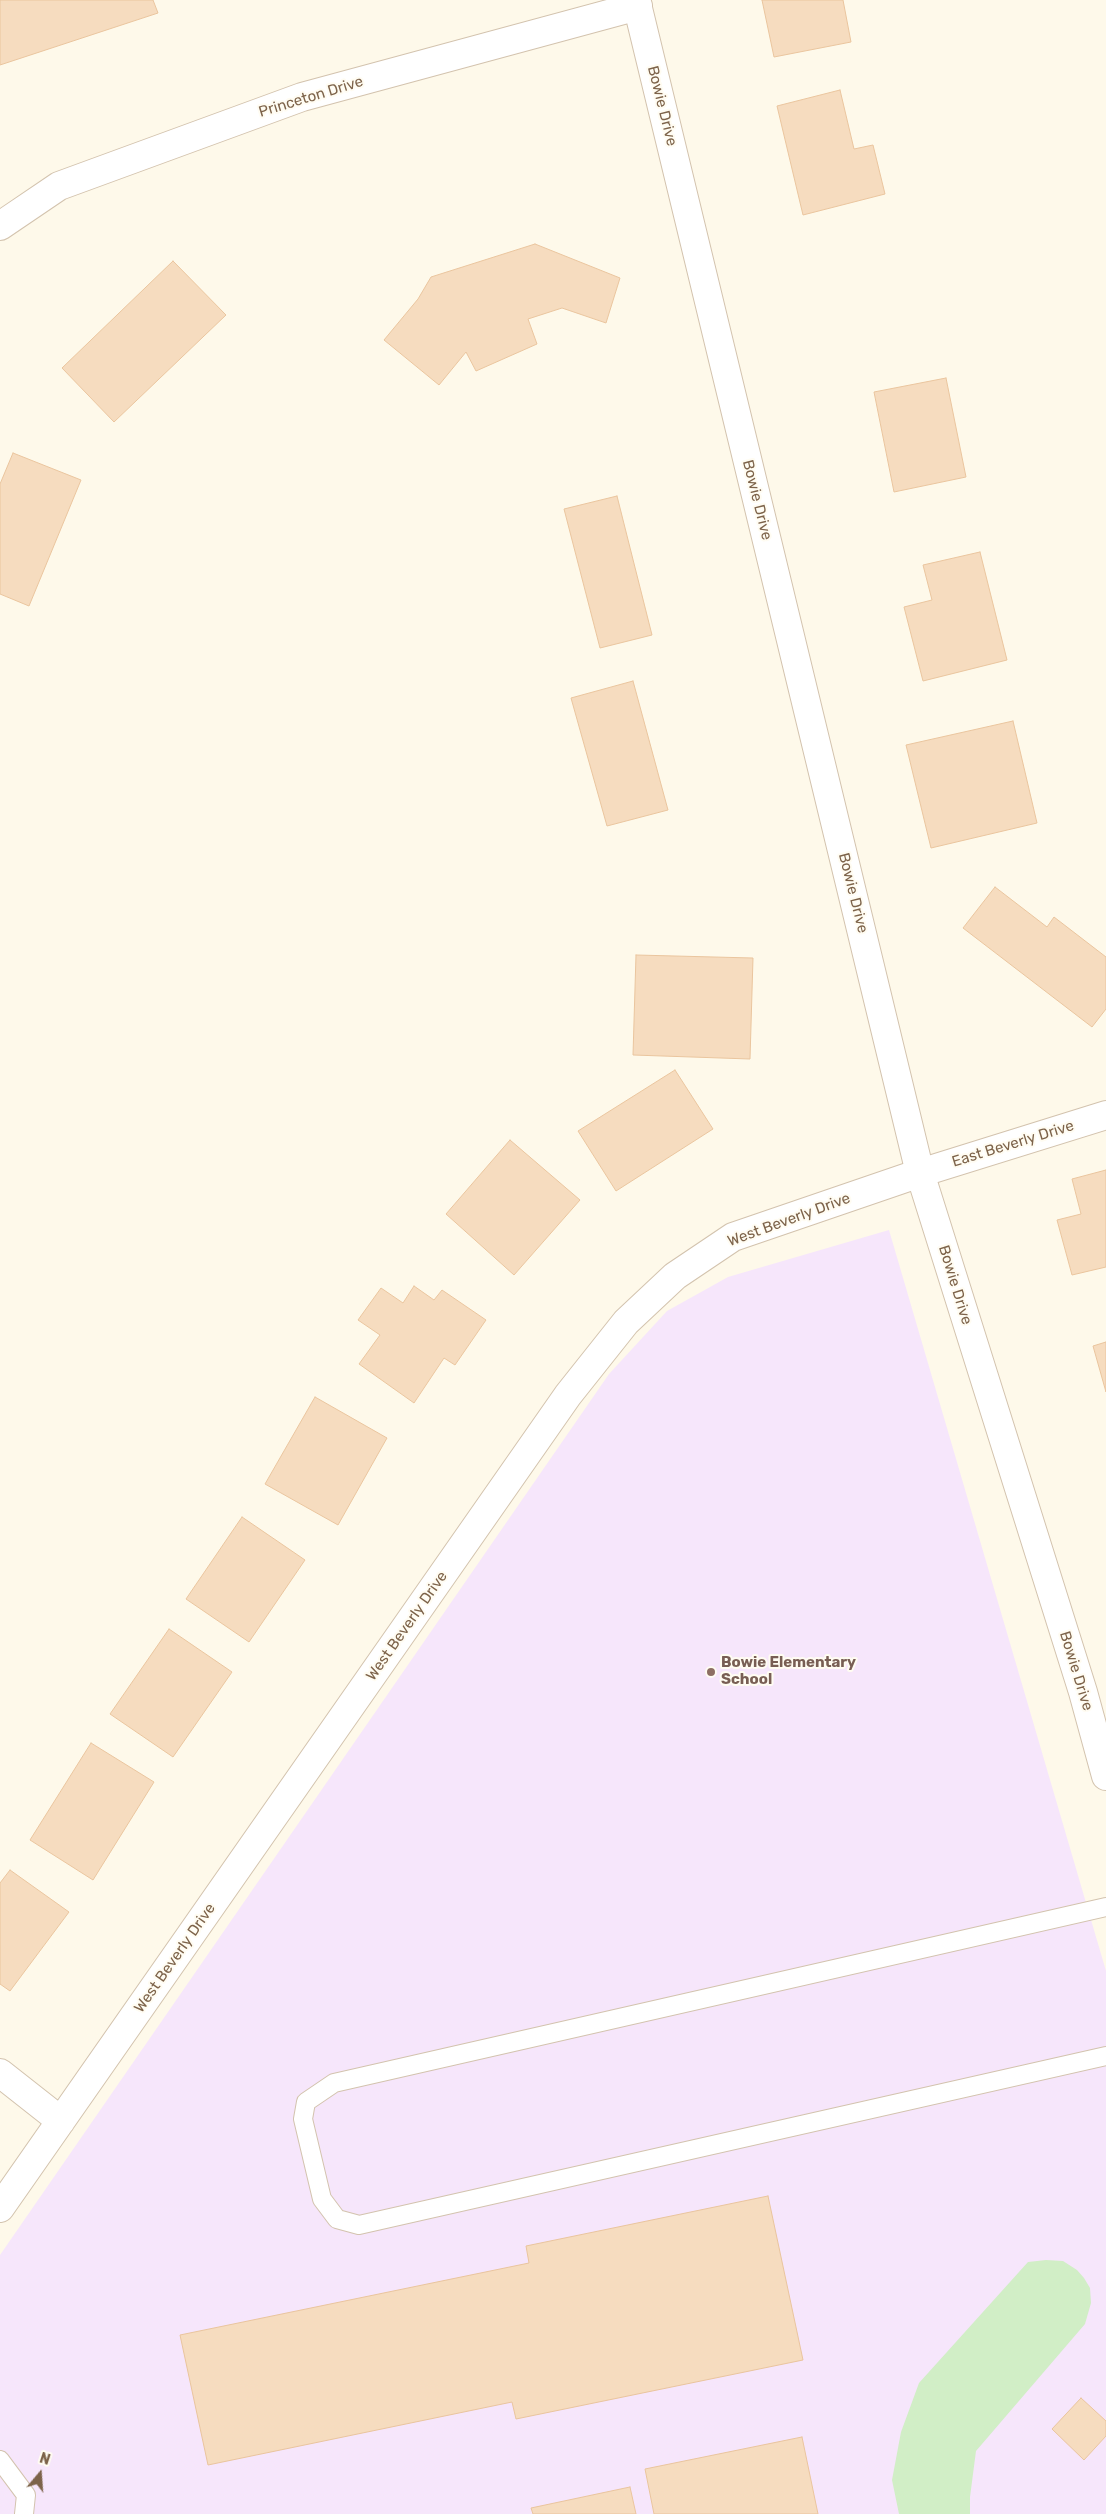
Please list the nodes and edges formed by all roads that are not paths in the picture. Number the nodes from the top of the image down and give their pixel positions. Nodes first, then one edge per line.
1 (637, 3) edge
2 (0, 226) edge
3 (1106, 1115) edge
4 (920, 1173) junction
5 (1106, 1776) edge
6 (1106, 1907) edge
7 (1106, 2056) edge
8 (0, 2073) edge
9 (61, 2120) junction
10 (0, 2208) edge
11 (0, 2460) edge
12 (24, 2514) edge

1 - 2 street, Princeton Drive
1 - 4 street, Bowie Drive
3 - 4 street, East Beverly Drive
4 - 5 street, Bowie Drive
4 - 9 street, West Beverly Drive
6 - 7 lane
8 - 9 street
9 - 10 street, West Beverly Drive
11 - 12 lane

